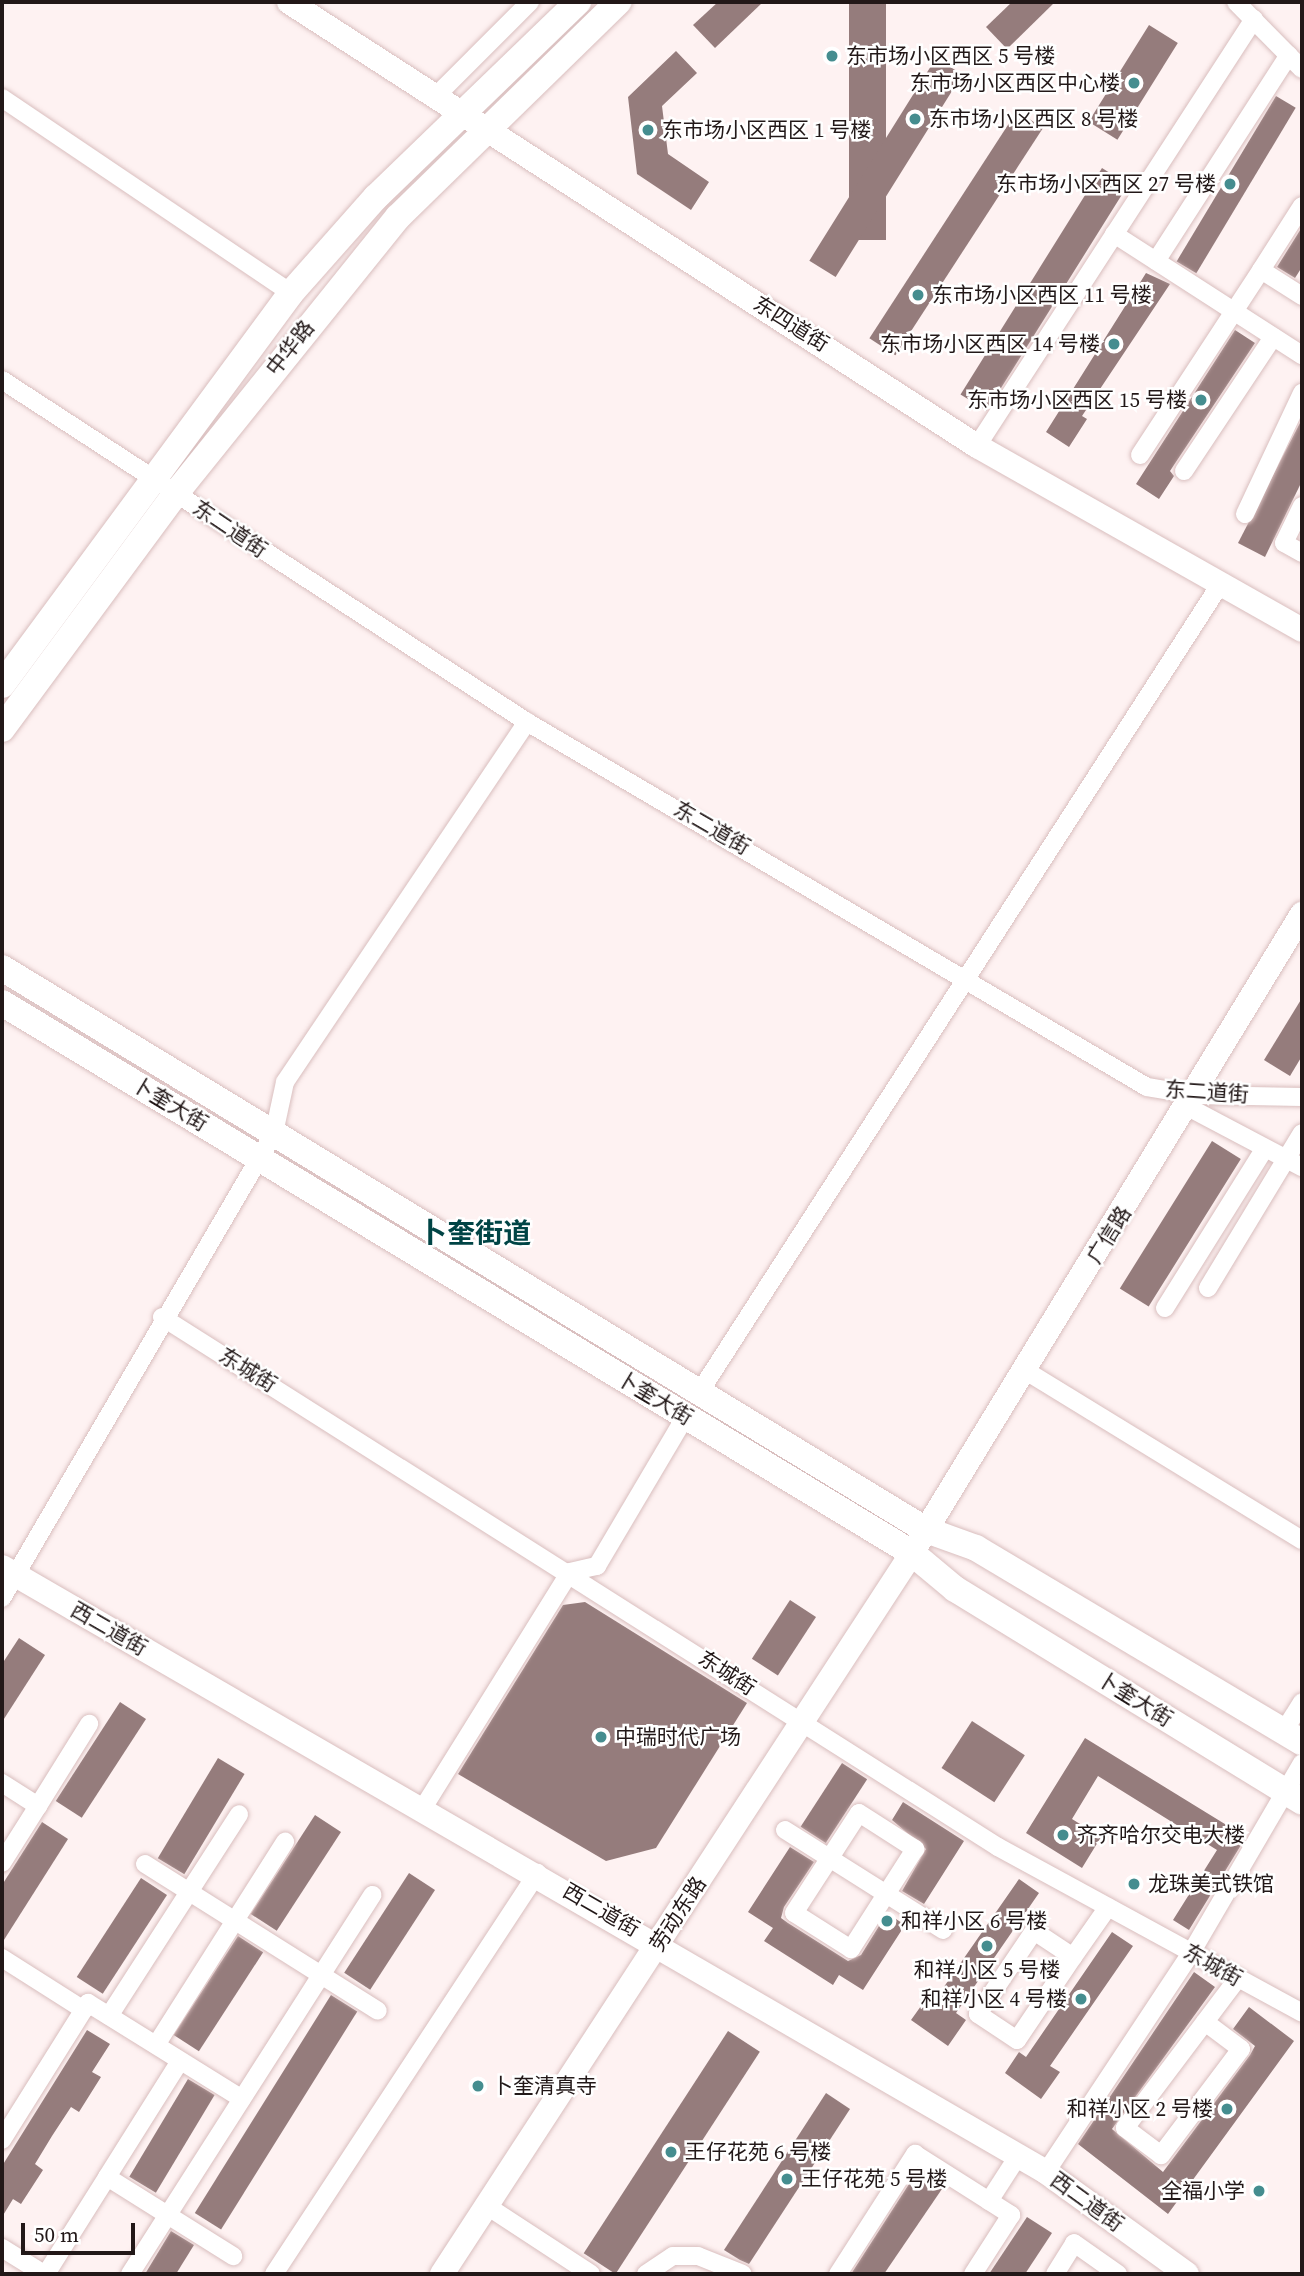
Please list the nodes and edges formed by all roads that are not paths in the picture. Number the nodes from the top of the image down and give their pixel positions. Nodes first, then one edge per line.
1 (289, 2) edge
2 (530, 2) edge
3 (578, 2) edge
4 (618, 2) edge
5 (1236, 2) edge
6 (1254, 19) junction
7 (1289, 55) junction
8 (1302, 69) edge
9 (2, 98) edge
10 (434, 98) junction
11 (462, 116) junction
12 (487, 134) junction
13 (1302, 206) edge
14 (1114, 234) junction
15 (1156, 261) junction
16 (1261, 270) junction
17 (1300, 291) edge
18 (291, 293) junction
19 (1234, 312) junction
20 (1273, 337) junction
21 (1302, 355) edge
22 (2, 380) edge
23 (1302, 393) edge
24 (977, 446) junction
25 (1140, 455) dead end
26 (1184, 471) dead end
27 (151, 476) junction
28 (176, 493) junction
29 (1302, 506) edge
30 (1245, 514) dead end
31 (1302, 553) edge
32 (1219, 586) junction
33 (1302, 630) edge
34 (2, 685) edge
35 (527, 722) junction
36 (2, 729) edge
37 (1302, 914) edge
38 (2, 968) edge
39 (969, 980) junction
40 (2, 1003) edge
41 (1299, 1092) edge
42 (1192, 1101) junction
43 (274, 1133) junction
44 (1302, 1133) edge
45 (1263, 1151) junction
46 (260, 1157) junction
47 (1294, 1163) edge
48 (1208, 1288) dead end
49 (1165, 1308) dead end
50 (162, 1317) junction
51 (1026, 1371) junction
52 (699, 1393) junction
53 (685, 1417) junction
54 (926, 1530) junction
55 (1302, 1540) edge
56 (912, 1553) junction
57 (9, 1571) edge
58 (570, 1572) junction
59 (2, 1598) edge
60 (1302, 1702) edge
61 (802, 1721) junction
62 (89, 1724) dead end
63 (1293, 1736) edge
64 (1302, 1763) edge
65 (2, 1783) edge
66 (1294, 1797) edge
67 (38, 1805) junction
68 (423, 1808) junction
69 (239, 1814) dead end
70 (785, 1830) dead end
71 (285, 1842) dead end
72 (829, 1859) junction
73 (2, 1863) edge
74 (145, 1864) dead end
75 (537, 1873) junction
76 (189, 1891) junction
77 (372, 1895) dead end
78 (886, 1895) junction
79 (1108, 1907) junction
80 (235, 1920) junction
81 (943, 1930) dead end
82 (660, 1943) junction
83 (1191, 1953) junction
84 (1073, 1957) junction
85 (2, 1958) edge
86 (321, 1975) junction
87 (1238, 1978) junction
88 (84, 2010) junction
89 (378, 2011) dead end
90 (1302, 2013) edge
91 (109, 2017) junction
92 (1205, 2022) junction
93 (156, 2045) junction
94 (180, 2060) junction
95 (242, 2099) junction
96 (2, 2140) edge
97 (1018, 2157) junction
98 (1046, 2172) junction
99 (107, 2177) junction
100 (989, 2201) junction
101 (487, 2206) junction
102 (168, 2215) junction
103 (2, 2248) edge
104 (233, 2256) dead end
105 (45, 2274) edge
106 (130, 2274) edge
107 (274, 2274) edge
108 (442, 2274) edge
109 (591, 2274) edge
110 (646, 2274) edge
111 (743, 2274) edge
112 (838, 2274) edge
113 (973, 2274) edge
114 (1055, 2274) edge
115 (1118, 2274) edge
116 (1187, 2274) edge

1 - 10 main road, 东四道街
2 - 10 street
3 - 11 main road, 中华路
4 - 12 main road, 中华路
5 - 6 street
6 - 7 street
6 - 14 street
7 - 8 street
7 - 15 street
9 - 18 street
10 - 11 main road, 东四道街
11 - 12 main road, 东四道街
11 - 18 main road, 中华路
12 - 24 main road, 东四道街
12 - 28 main road, 中华路
13 - 16 street
14 - 15 street
14 - 24 street
15 - 19 street
16 - 17 street
16 - 19 street
18 - 27 main road, 中华路
19 - 20 street
19 - 25 street
20 - 21 street
20 - 26 street
22 - 27 street, 东二道街
23 - 30 street
24 - 32 main road, 东四道街
27 - 28 street, 东二道街
27 - 34 main road, 中华路
28 - 35 street, 东二道街
28 - 36 main road, 中华路
29 - 31 street
32 - 33 main road, 东四道街
32 - 39 street
35 - 39 street, 东二道街
35 - 43 street
37 - 42 main road, 广信路
38 - 43 main road, 卜奎大街
39 - 42 street, 东二道街
39 - 52 street
40 - 46 main road, 卜奎大街
41 - 42 street, 东二道街
42 - 45 street
42 - 51 main road, 广信路
43 - 46 street
43 - 52 main road, 卜奎大街
44 - 47 street
45 - 47 street
45 - 49 street
46 - 50 street
46 - 53 main road, 卜奎大街
47 - 48 street
50 - 57 street
50 - 58 street, 东城街
51 - 54 main road, 广信路
51 - 55 street
52 - 54 main road, 卜奎大街
53 - 56 main road, 卜奎大街
53 - 58 street
54 - 56 main road, 广信路
54 - 63 main road, 卜奎大街
56 - 61 main road, 劳动东路
56 - 66 main road, 卜奎大街
57 - 59 street
57 - 68 main road, 西二道街
58 - 61 street, 东城街
58 - 68 street
60 - 63 street
61 - 79 street, 东城街
61 - 82 main road, 劳动东路
62 - 67 street
64 - 66 street
65 - 67 street
66 - 83 street
67 - 73 street
68 - 75 main road, 西二道街
69 - 76 street
70 - 72 street
71 - 80 street
72 - 78 street
72 - 78 street
72 - 78 street
74 - 76 street
75 - 82 main road, 西二道街
75 - 107 street
76 - 80 street
76 - 91 street
77 - 86 street
78 - 81 street
79 - 83 street, 东城街
79 - 84 street
80 - 86 street
80 - 93 street
82 - 97 main road, 西二道街
82 - 101 main road, 劳动东路
83 - 87 street, 东城街
83 - 98 street
84 - 84 street
85 - 88 street
86 - 89 street
86 - 95 street
87 - 90 street, 东城街
87 - 92 street
88 - 91 street
88 - 96 street
91 - 93 street
92 - 92 street
93 - 94 street
94 - 95 street
94 - 99 street
95 - 102 street
97 - 98 main road, 西二道街
97 - 100 street
98 - 116 main road, 西二道街
99 - 102 street
99 - 105 street
100 - 112 street
100 - 113 street
101 - 108 main road, 劳动东路
101 - 109 street
102 - 104 street
102 - 106 street
103 - 105 street
110 - 111 street
114 - 115 street

